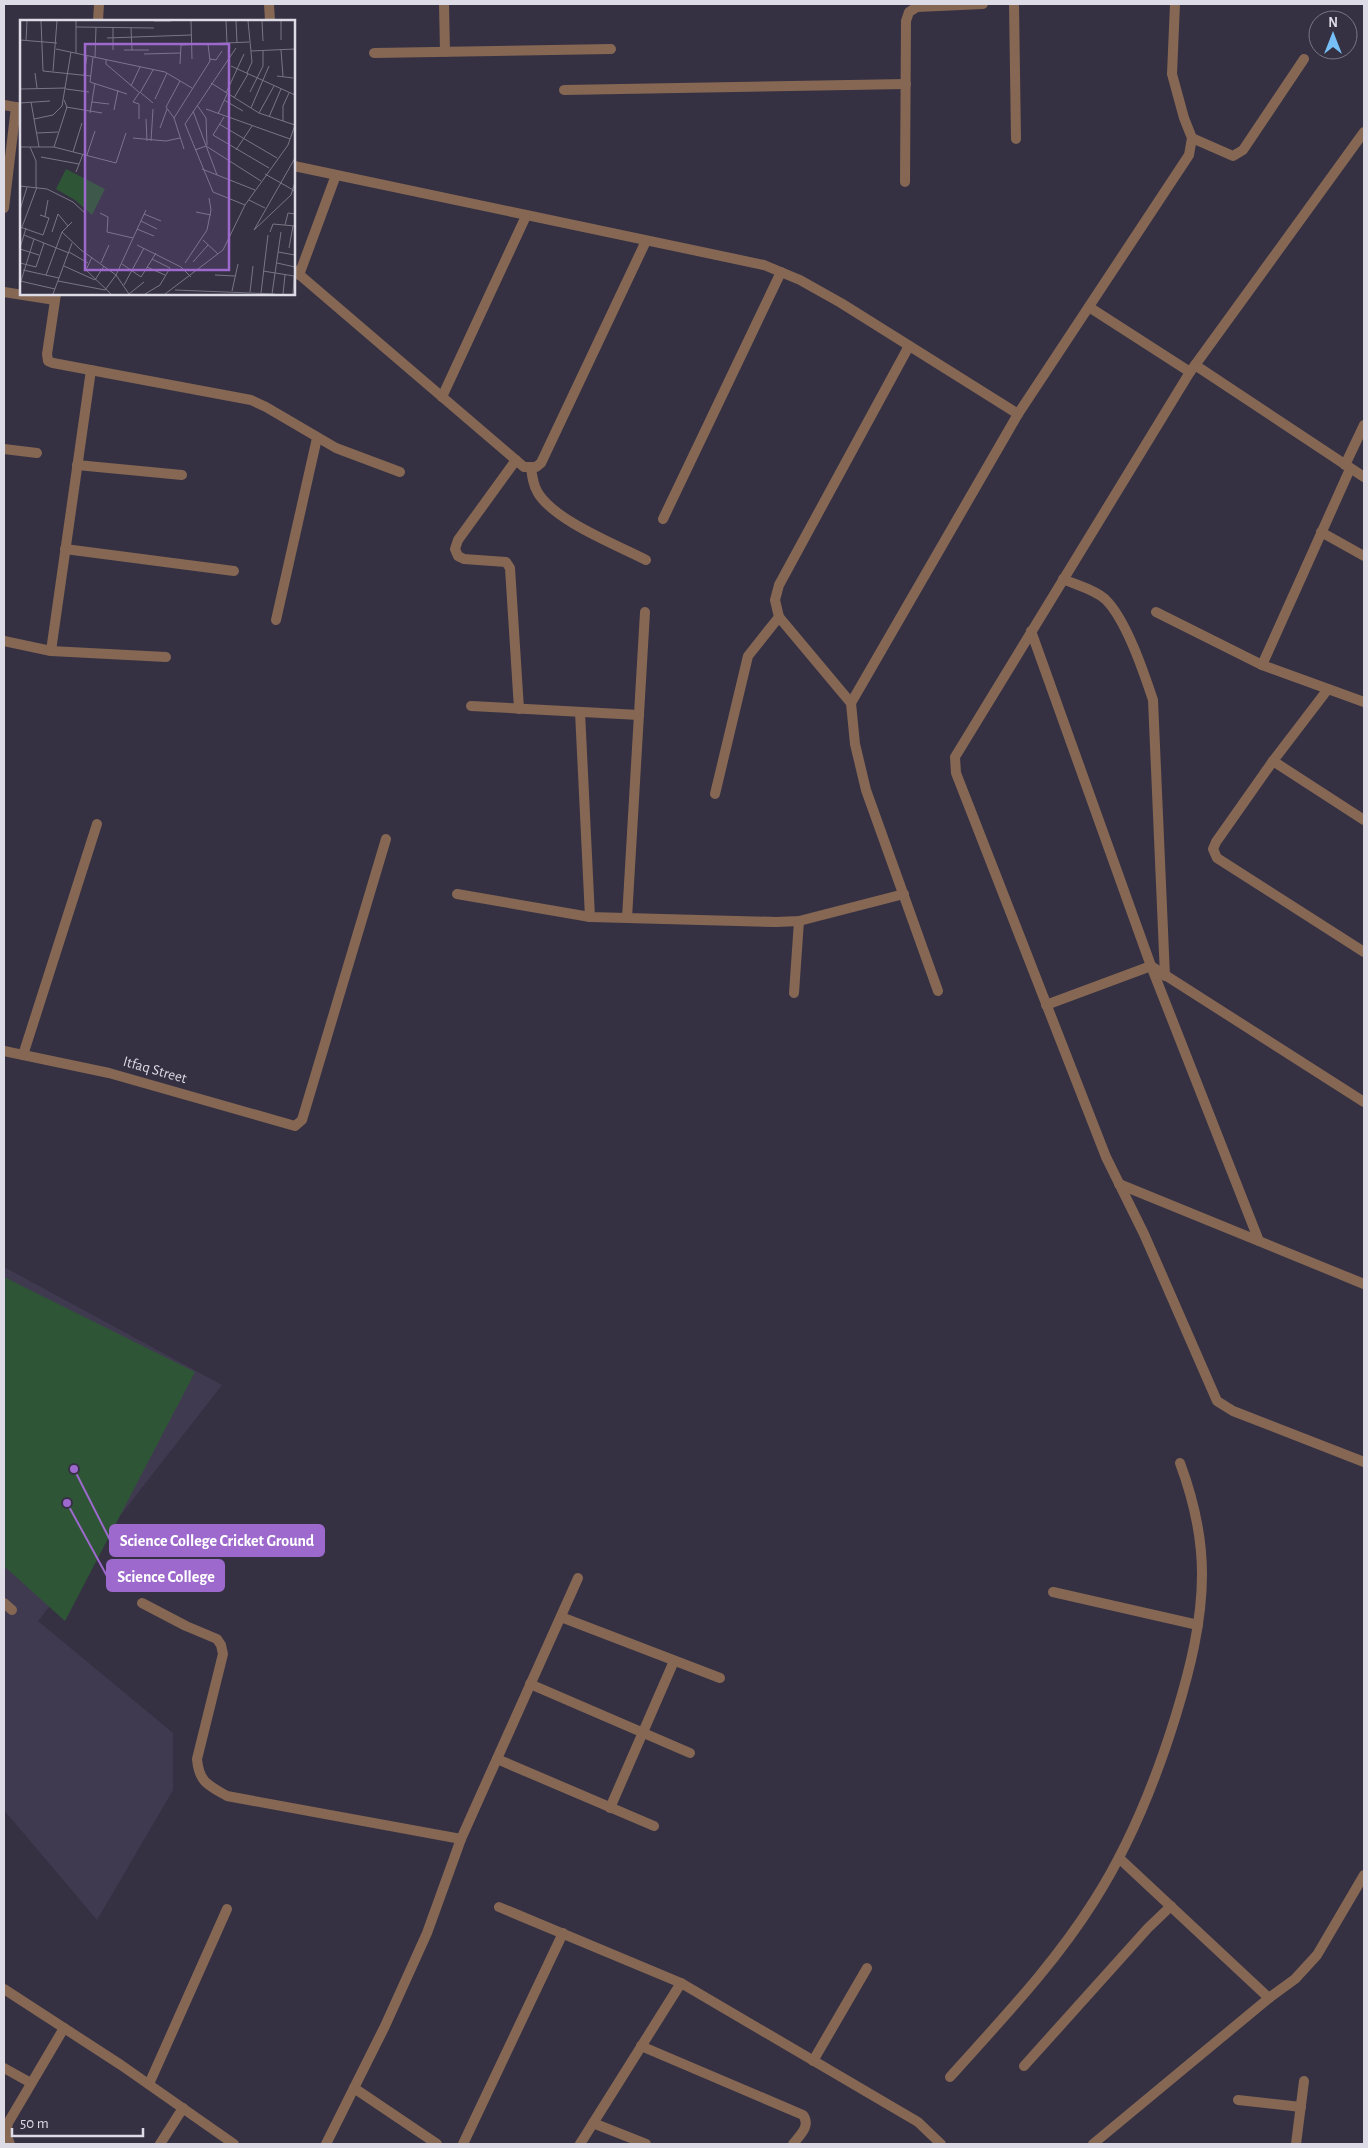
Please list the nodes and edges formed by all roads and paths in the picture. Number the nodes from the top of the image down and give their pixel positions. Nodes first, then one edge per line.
1 (99, 4) edge
2 (269, 4) edge
3 (444, 4) edge
4 (983, 4) edge
5 (1014, 4) edge
6 (1175, 4) edge
7 (98, 20) edge
8 (270, 20) edge
9 (611, 49) dead end
10 (445, 52) junction
11 (374, 53) dead end
12 (1304, 59) dead end
13 (906, 84) junction
14 (564, 90) dead end
15 (4, 105) edge
16 (19, 108) edge
17 (1364, 132) edge
18 (1192, 138) junction
19 (1016, 139) dead end
20 (295, 166) edge
21 (336, 175) junction
22 (905, 182) dead end
23 (4, 208) edge
24 (526, 216) junction
25 (646, 241) junction
26 (781, 272) junction
27 (296, 273) edge
28 (4, 292) edge
29 (20, 294) edge
30 (35, 295) edge
31 (56, 297) edge
32 (1088, 307) junction
33 (909, 346) junction
34 (1192, 368) junction
35 (91, 370) junction
36 (442, 397) junction
37 (1018, 414) junction
38 (1364, 424) edge
39 (317, 438) junction
40 (4, 448) edge
41 (37, 453) dead end
42 (516, 460) junction
43 (77, 465) junction
44 (531, 467) junction
45 (1348, 467) junction
46 (400, 472) dead end
47 (182, 475) dead end
48 (1364, 477) edge
49 (663, 519) dead end
50 (1321, 532) junction
51 (65, 549) junction
52 (1364, 556) edge
53 (646, 560) dead end
54 (234, 570) dead end
55 (1063, 579) junction
56 (645, 612) dead end
57 (1156, 612) dead end
58 (779, 617) junction
59 (276, 620) dead end
60 (1031, 632) junction
61 (4, 641) edge
62 (51, 651) junction
63 (166, 657) dead end
64 (1262, 665) junction
65 (1328, 689) junction
66 (1364, 702) edge
67 (851, 703) junction
68 (471, 706) dead end
69 (519, 709) junction
70 (580, 712) junction
71 (639, 715) junction
72 (1273, 761) junction
73 (715, 794) dead end
74 (1364, 820) edge
75 (97, 824) dead end
76 (386, 839) dead end
77 (457, 894) dead end
78 (904, 894) junction
79 (590, 917) junction
80 (627, 918) junction
81 (799, 921) junction
82 (1364, 952) edge
83 (1151, 966) junction
84 (1165, 976) junction
85 (938, 991) dead end
86 (794, 993) dead end
87 (1046, 1005) junction
88 (4, 1051) edge
89 (23, 1055) junction
90 (1364, 1102) edge
91 (1118, 1184) junction
92 (1259, 1241) junction
93 (1364, 1284) edge
94 (1364, 1462) edge
95 (1180, 1463) dead end
96 (578, 1578) dead end
97 (1053, 1592) dead end
98 (4, 1603) edge
99 (142, 1603) dead end
100 (12, 1610) dead end
101 (560, 1617) junction
102 (1198, 1626) junction
103 (674, 1661) junction
104 (720, 1678) dead end
105 (530, 1684) junction
106 (643, 1733) junction
107 (690, 1753) dead end
108 (497, 1759) junction
109 (610, 1808) junction
110 (654, 1826) dead end
111 (462, 1839) junction
112 (1119, 1858) junction
113 (1364, 1875) edge
114 (1171, 1906) junction
115 (498, 1907) dead end
116 (227, 1909) dead end
117 (562, 1933) junction
118 (867, 1968) dead end
119 (681, 1983) junction
120 (4, 1989) edge
121 (1269, 1998) junction
122 (64, 2028) junction
123 (642, 2046) junction
124 (813, 2060) junction
125 (1024, 2066) dead end
126 (4, 2068) edge
127 (950, 2077) dead end
128 (1304, 2081) dead end
129 (31, 2083) junction
130 (149, 2084) junction
131 (354, 2088) junction
132 (1238, 2100) dead end
133 (1300, 2107) junction
134 (183, 2108) junction
135 (593, 2123) junction
136 (10, 2144) edge
137 (160, 2144) edge
138 (234, 2144) edge
139 (326, 2144) edge
140 (437, 2144) edge
141 (463, 2144) edge
142 (580, 2144) edge
143 (646, 2144) edge
144 (793, 2144) edge
145 (941, 2144) edge
146 (1093, 2144) edge
147 (1296, 2144) edge

1 - 7 street
2 - 8 street
3 - 10 street
4 - 13 street
5 - 19 street
6 - 18 street
9 - 10 street
10 - 11 street
12 - 18 street
13 - 14 street
13 - 22 street
15 - 16 street
16 - 23 street
17 - 34 street
18 - 32 street
20 - 21 street
21 - 24 street
21 - 27 street
24 - 25 street
24 - 36 street
25 - 26 street
25 - 44 street
26 - 33 street
26 - 49 street
27 - 36 street
28 - 29 street
30 - 31 street
31 - 35 street
32 - 34 street
32 - 37 street
33 - 37 street
33 - 58 street
34 - 45 street
34 - 55 street
35 - 39 street
35 - 43 street
36 - 42 street
37 - 67 street
38 - 45 street
39 - 46 street
39 - 59 street
40 - 41 street
42 - 44 street
42 - 69 street
43 - 47 street
43 - 51 street
44 - 53 street
45 - 48 street
45 - 50 street
50 - 52 street
50 - 64 street
51 - 54 street
51 - 62 street
55 - 60 street
55 - 84 street
56 - 71 street
57 - 64 street
58 - 67 street
58 - 73 street
60 - 83 street
60 - 87 street
61 - 62 street
62 - 63 street
64 - 65 street
65 - 66 street
65 - 72 street
67 - 78 street
68 - 69 street
69 - 70 street
70 - 71 street
70 - 79 street
71 - 80 street
72 - 74 street
72 - 82 street
75 - 89 street
76 - 89 street, Itfaq Street
77 - 79 street
78 - 81 street
78 - 85 street
79 - 80 street
80 - 81 street
81 - 86 street
83 - 84 street
83 - 87 street
83 - 92 street
84 - 90 street
87 - 91 street
88 - 89 street, Itfaq Street
91 - 92 street
91 - 94 street
92 - 93 street
95 - 102 street
96 - 101 street
97 - 102 street
98 - 100 street
99 - 111 street
101 - 103 street
101 - 105 street
102 - 112 street
103 - 104 street
103 - 106 street
105 - 106 street
105 - 108 street
106 - 107 street
106 - 109 street
108 - 109 street
108 - 111 street
109 - 110 street
111 - 131 street
112 - 114 street
112 - 127 street
113 - 121 street
114 - 121 street
114 - 125 street
115 - 117 street
116 - 130 street
117 - 119 street
117 - 141 street
118 - 124 street
119 - 123 street
119 - 124 street
120 - 122 street
121 - 146 street
122 - 129 street
122 - 130 street
123 - 135 street
123 - 144 street
124 - 145 street
126 - 129 street
128 - 133 street
129 - 136 street
130 - 134 street
131 - 139 street
131 - 140 street
132 - 133 street
133 - 147 street
134 - 137 street
134 - 138 street
135 - 142 street
135 - 143 street

